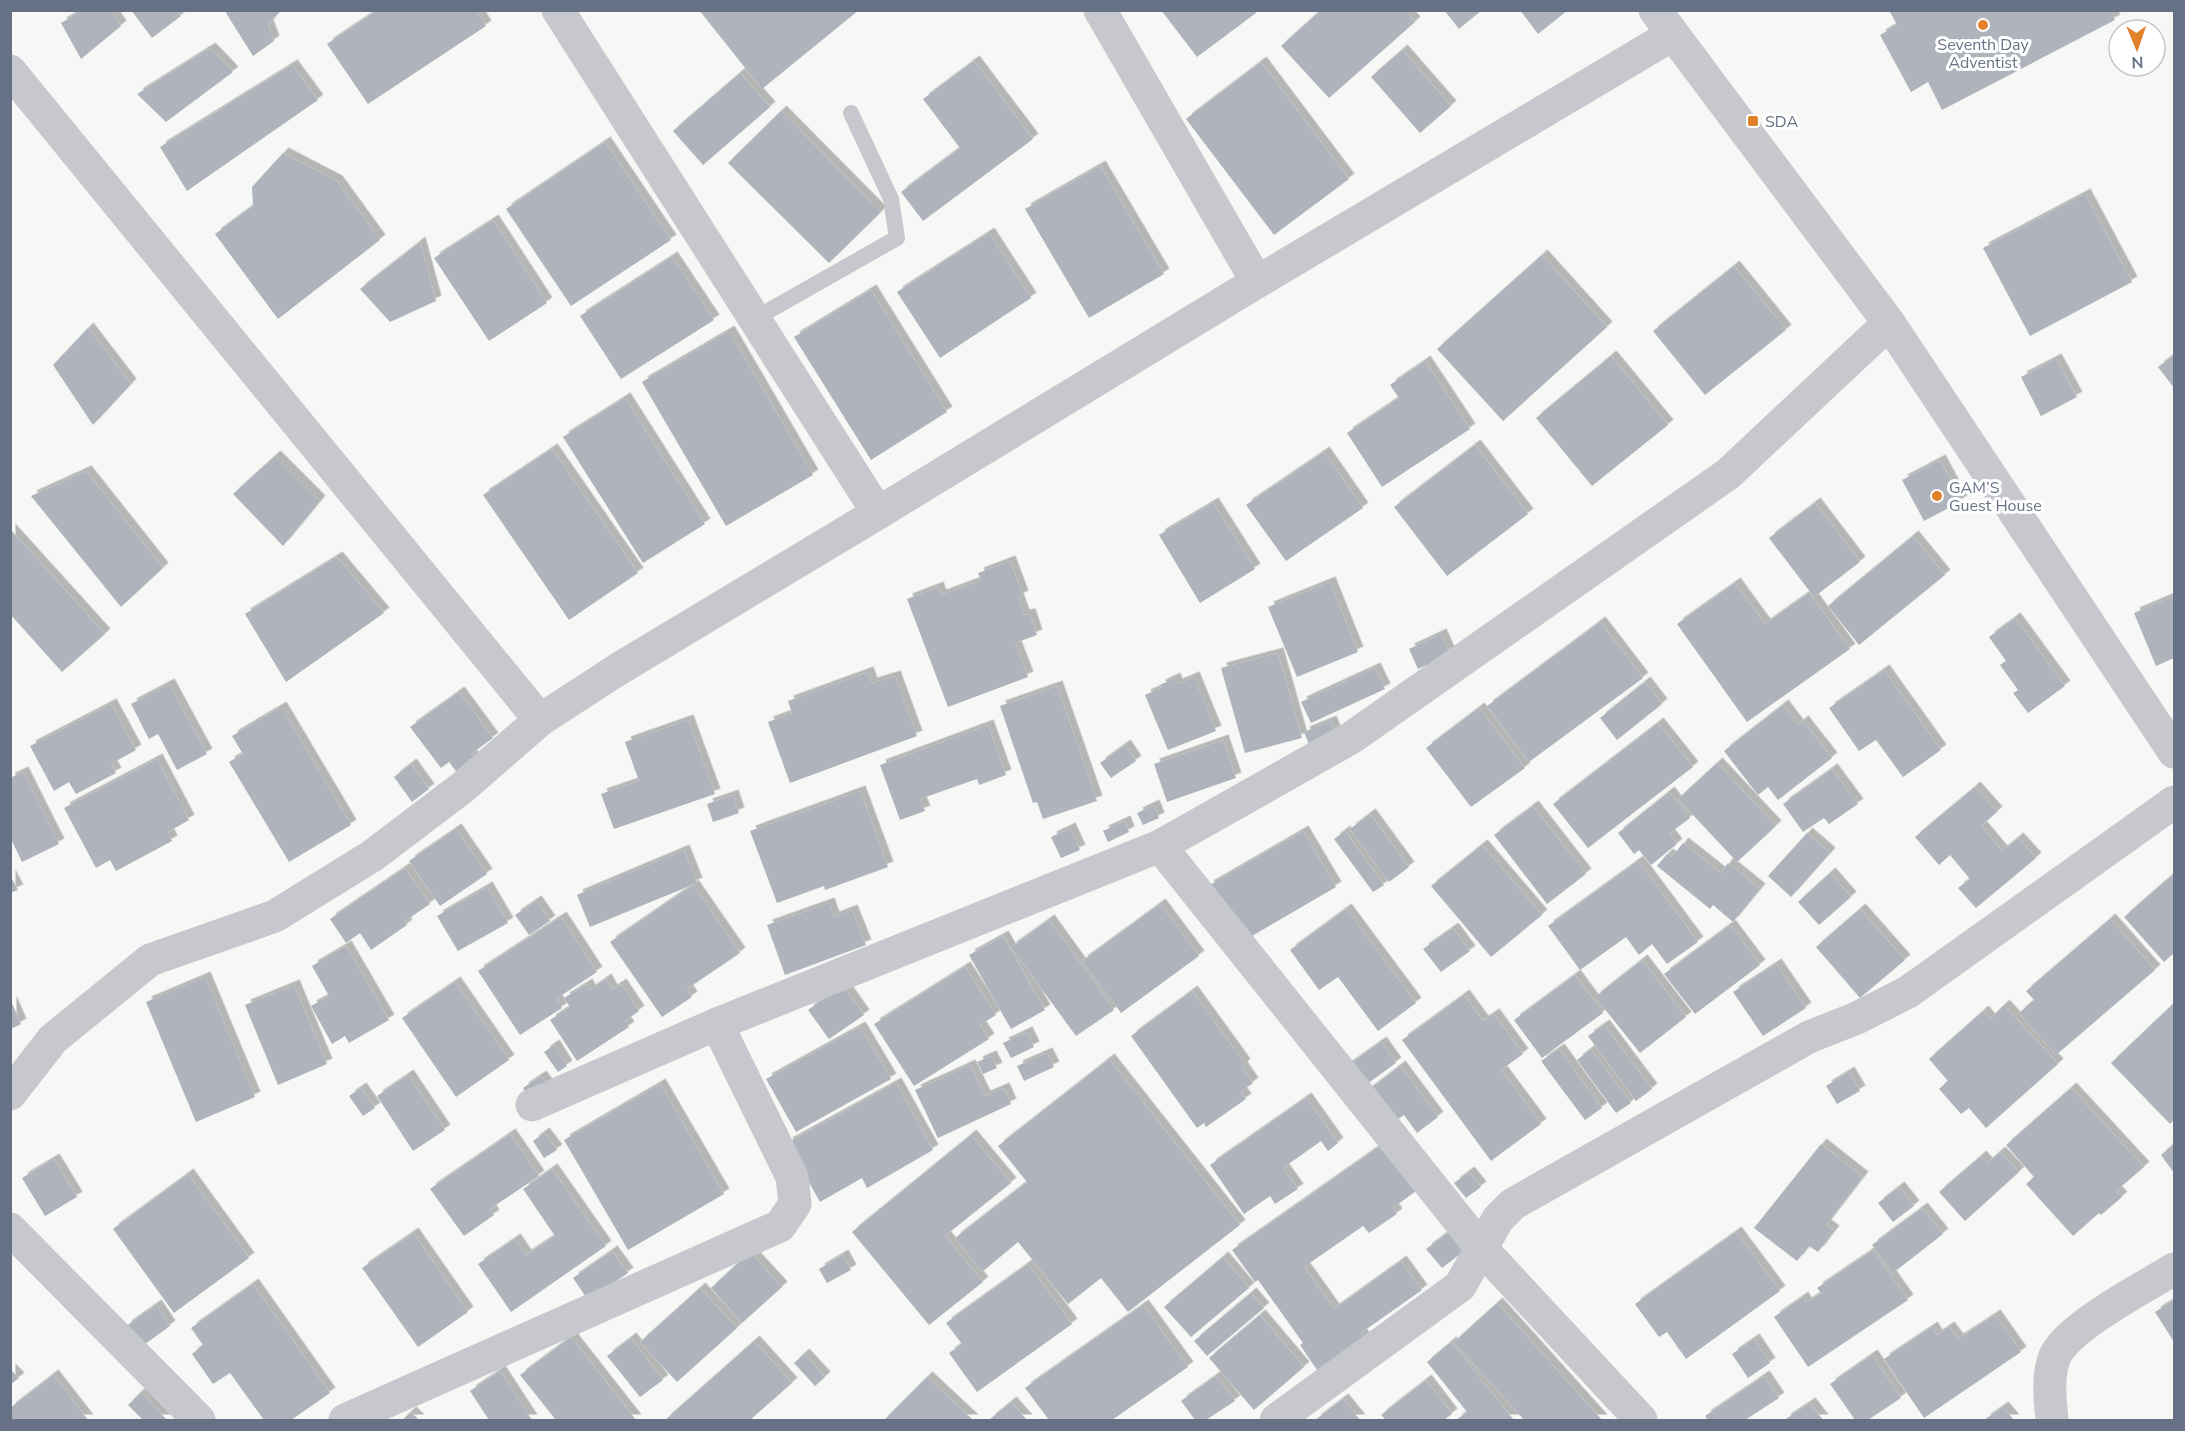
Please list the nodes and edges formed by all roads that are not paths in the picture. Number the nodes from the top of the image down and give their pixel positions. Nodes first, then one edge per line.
1 (558, 10) edge
2 (1100, 10) edge
3 (1663, 23) edge
4 (10, 71) edge
5 (851, 113) dead end
6 (1257, 282) junction
7 (754, 319) junction
8 (1888, 323) junction
9 (878, 513) junction
10 (540, 720) junction
11 (2175, 752) edge
12 (2175, 802) edge
13 (1160, 846) junction
14 (717, 1024) junction
15 (10, 1094) edge
16 (532, 1105) dead end
17 (10, 1229) edge
18 (1482, 1248) junction
19 (2175, 1269) edge
20 (199, 1420) edge
21 (345, 1420) edge
22 (1276, 1420) edge
23 (1641, 1420) edge
24 (2052, 1420) edge

1 - 7 street
2 - 6 street
3 - 6 street
3 - 8 street
4 - 10 street
5 - 7 lane
6 - 9 street
7 - 9 street
8 - 11 street
8 - 13 street
9 - 10 street
10 - 15 street
12 - 18 street
13 - 14 street
13 - 18 street
14 - 16 street
14 - 21 street
17 - 20 street
18 - 22 street
18 - 23 street
19 - 24 street

